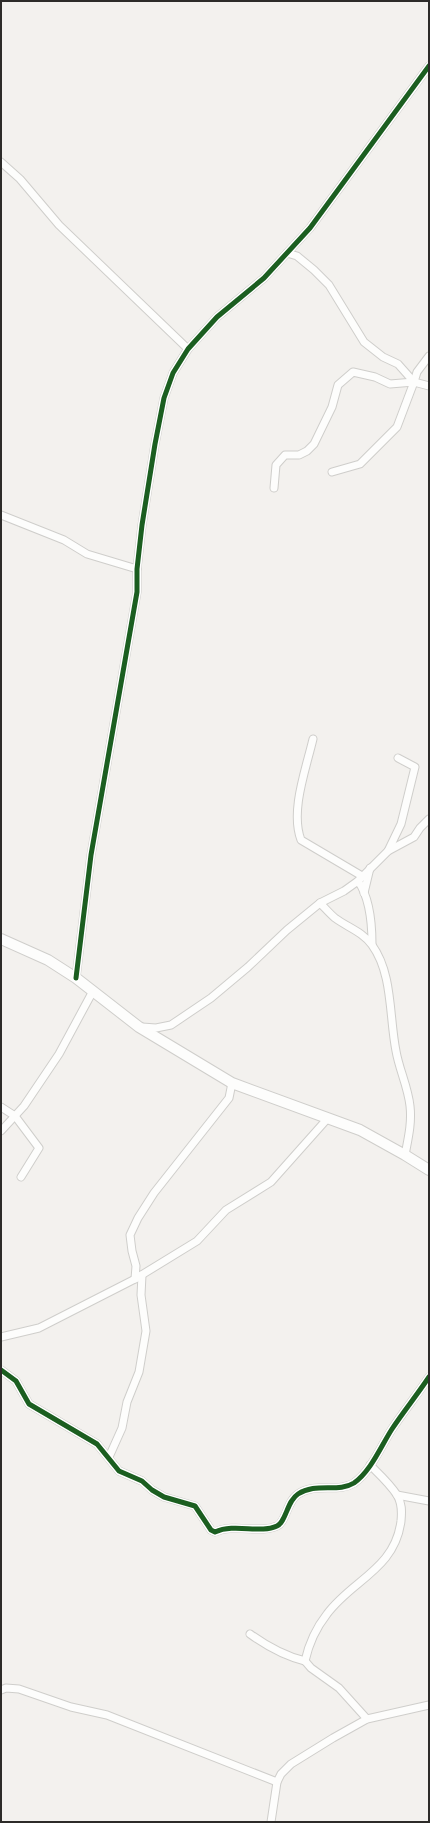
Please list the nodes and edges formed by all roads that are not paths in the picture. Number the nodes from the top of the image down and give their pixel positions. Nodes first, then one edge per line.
1 (429, 66) edge
2 (1, 162) edge
3 (288, 253) junction
4 (188, 350) junction
5 (429, 356) edge
6 (414, 382) junction
7 (429, 386) edge
8 (332, 472) dead end
9 (274, 488) dead end
10 (1, 515) edge
11 (137, 568) junction
12 (313, 739) dead end
13 (398, 758) dead end
14 (429, 819) edge
15 (388, 851) junction
16 (370, 868) junction
17 (360, 878) junction
18 (364, 893) junction
19 (320, 903) junction
20 (1, 939) edge
21 (372, 944) junction
22 (76, 978) junction
23 (93, 990) junction
24 (168, 1026) junction
25 (139, 1027) junction
26 (160, 1040) junction
27 (232, 1083) junction
28 (1, 1108) edge
29 (15, 1116) junction
30 (328, 1118) junction
31 (1, 1131) edge
32 (405, 1155) junction
33 (429, 1170) edge
34 (21, 1177) dead end
35 (142, 1275) junction
36 (135, 1279) junction
37 (1, 1337) edge
38 (1, 1370) edge
39 (429, 1377) edge
40 (109, 1457) junction
41 (370, 1465) junction
42 (397, 1494) junction
43 (429, 1501) edge
44 (250, 1634) dead end
45 (306, 1661) junction
46 (1, 1690) edge
47 (429, 1705) edge
48 (367, 1719) junction
49 (278, 1782) junction
50 (271, 1822) edge

1 - 3 street
2 - 4 street
3 - 4 street
3 - 6 street
4 - 11 street
5 - 6 street
6 - 7 street
6 - 8 street
6 - 9 street
10 - 11 street
11 - 22 street
12 - 17 street
13 - 15 street
14 - 15 street
15 - 16 street
16 - 17 street
16 - 18 street
17 - 18 street
17 - 19 street
18 - 21 street
19 - 21 street
19 - 24 street
20 - 22 street
21 - 32 street
22 - 23 street
23 - 25 street
23 - 29 street
24 - 25 street
24 - 26 street
25 - 26 street
26 - 27 street
27 - 30 street
27 - 36 street
28 - 29 street
29 - 31 street
29 - 34 street
30 - 32 street
30 - 35 street
32 - 33 street
35 - 36 street
35 - 40 street
36 - 37 street
38 - 40 street
39 - 41 street
40 - 41 street
41 - 42 street
42 - 43 street
42 - 45 street
44 - 45 street
45 - 48 street
46 - 49 street
47 - 48 street
48 - 49 street
49 - 50 street

